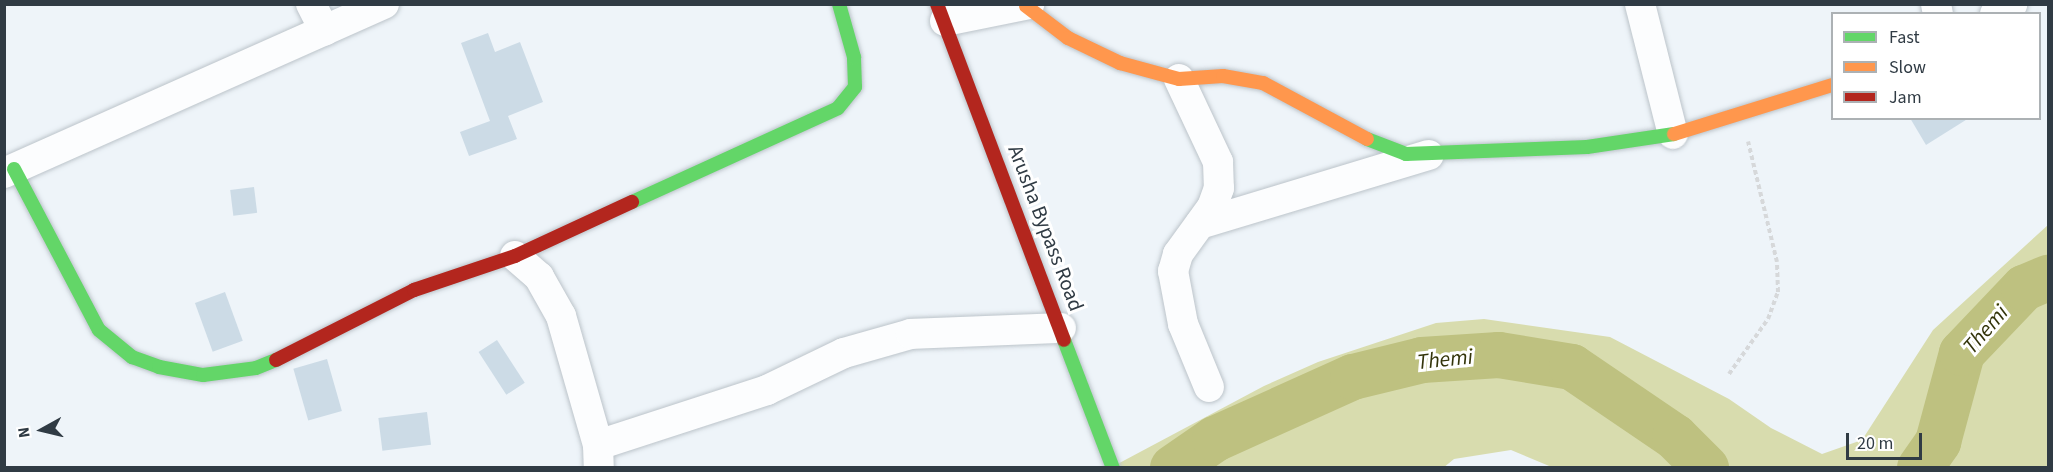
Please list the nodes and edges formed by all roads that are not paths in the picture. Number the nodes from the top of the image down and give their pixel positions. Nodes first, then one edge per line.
1 (311, 4) edge
2 (384, 4) edge
3 (839, 4) edge
4 (1640, 4) edge
5 (2012, 4) edge
6 (1028, 5) edge
7 (1998, 12) edge
8 (941, 13) edge
9 (325, 31) junction
10 (1179, 79) junction
11 (1831, 86) edge
12 (1674, 134) junction
13 (1435, 153) junction
14 (9, 171) edge
15 (1200, 224) junction
16 (515, 256) junction
17 (1061, 328) junction
18 (1209, 387) dead end
19 (598, 456) edge
20 (1113, 468) edge

1 - 9 street
2 - 9 street
3 - 16 street
4 - 12 street
5 - 7 street
6 - 8 street
6 - 10 street
8 - 17 street, Arusha Bypass Road
9 - 14 street
10 - 13 street
10 - 15 street
11 - 12 street
12 - 13 street
13 - 15 street
14 - 16 street
15 - 18 street
16 - 19 street
17 - 19 street
17 - 20 street, Arusha Bypass Road

